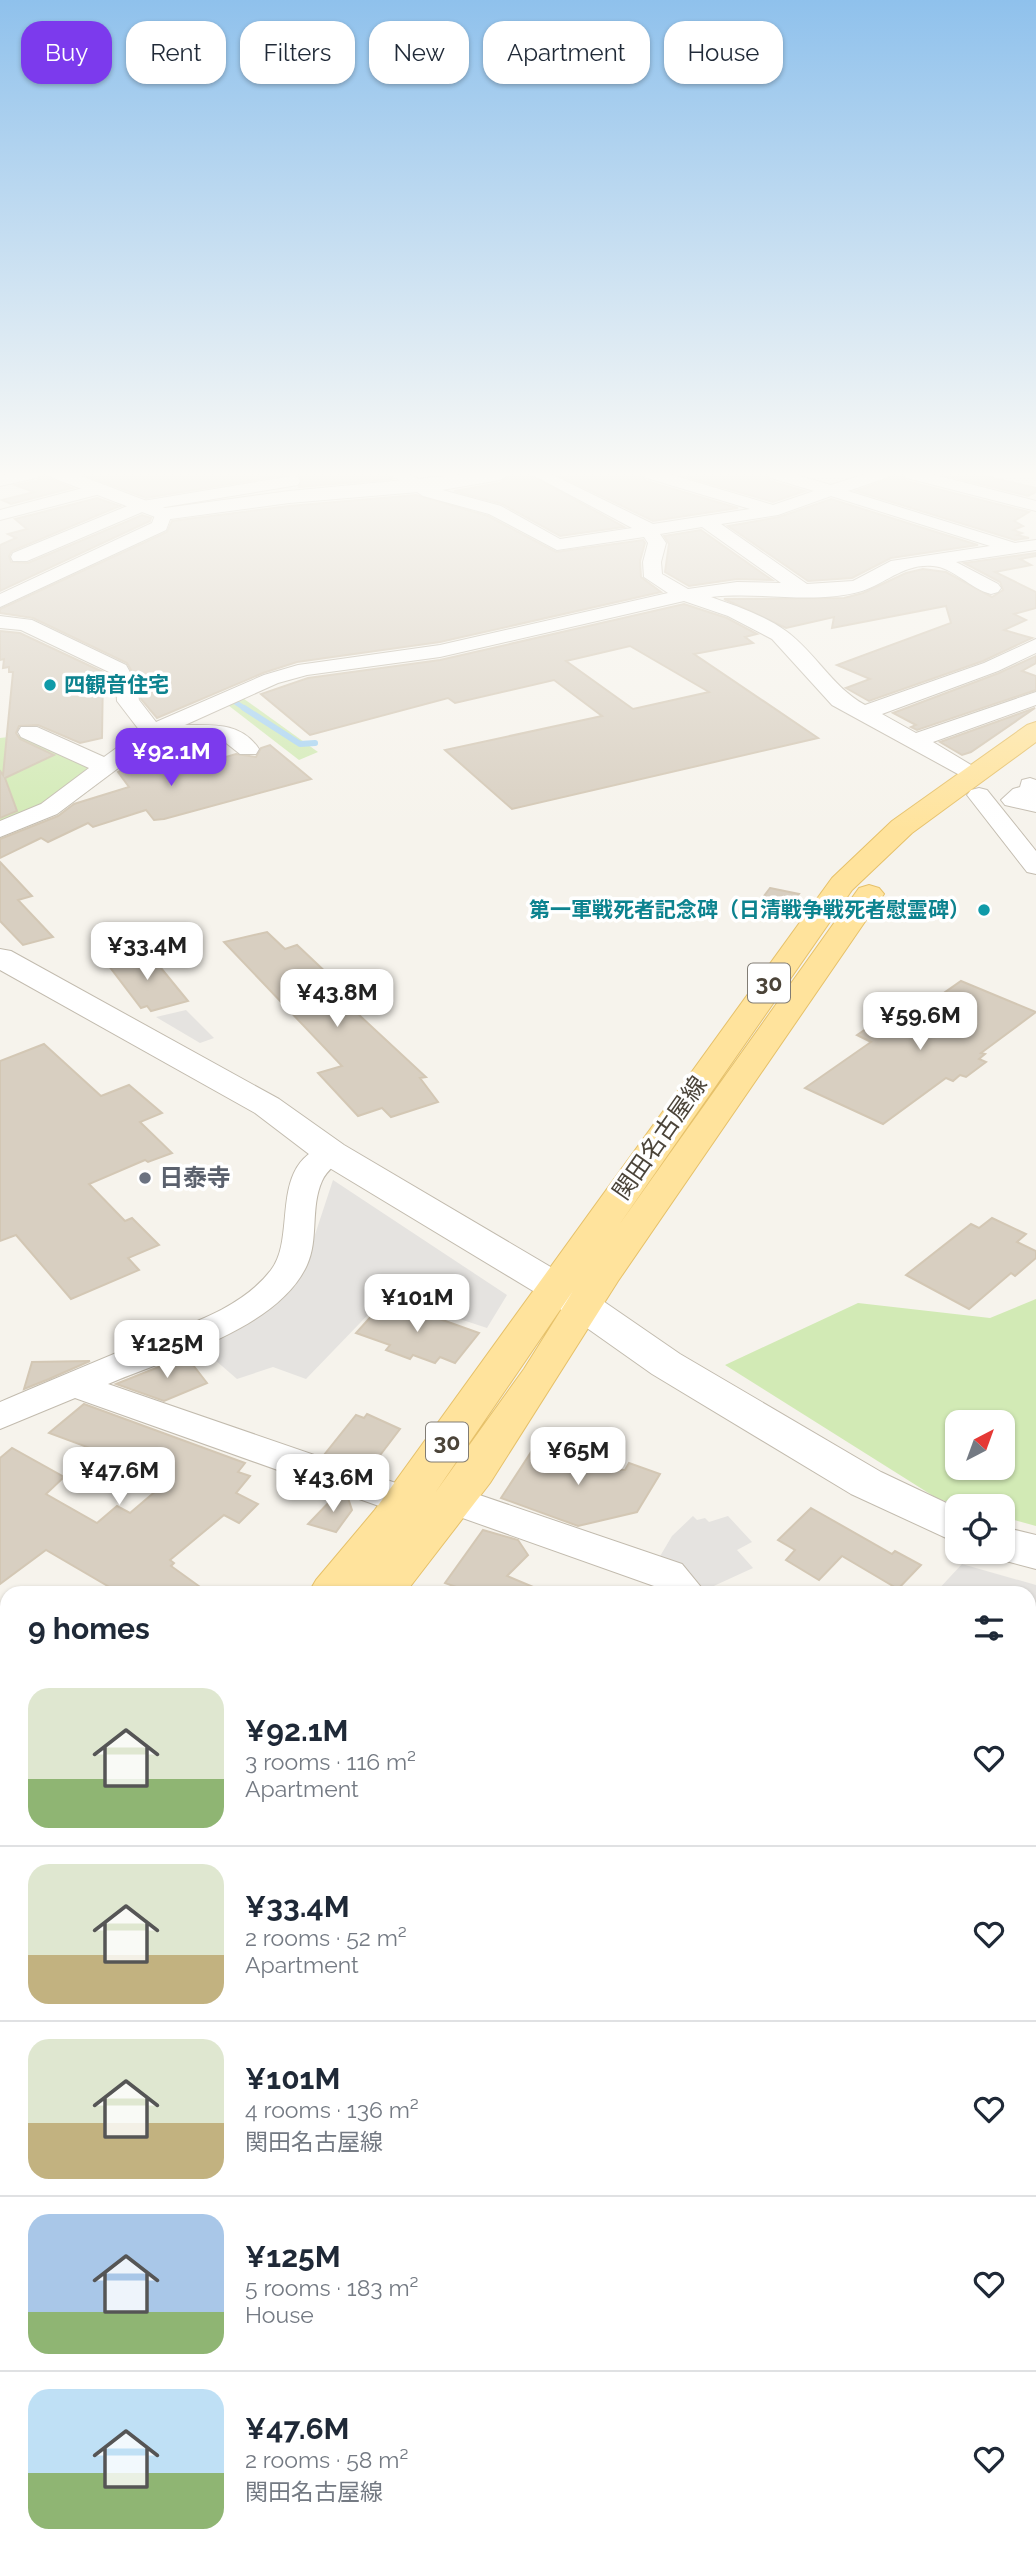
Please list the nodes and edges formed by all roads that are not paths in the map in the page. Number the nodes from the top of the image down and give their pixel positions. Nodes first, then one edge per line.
1 (682, 593) edge
2 (696, 593) edge
3 (685, 595) junction
4 (0, 622) edge
5 (1036, 645) edge
6 (972, 674) junction
7 (1034, 698) edge
8 (864, 713) junction
9 (1036, 730) edge
10 (29, 732) dead end
11 (152, 732) junction
12 (915, 741) junction
13 (248, 749) dead end
14 (1036, 754) edge
15 (104, 766) junction
16 (1016, 792) edge
17 (0, 830) edge
18 (1036, 867) edge
19 (0, 958) edge
20 (331, 1153) junction
21 (570, 1296) junction
22 (75, 1385) junction
23 (0, 1416) edge
24 (453, 1500) junction
25 (406, 1501) junction
26 (945, 1521) edge
27 (1015, 1547) edge
28 (1036, 1552) edge
29 (336, 1586) edge
30 (386, 1586) edge
31 (679, 1586) edge

1 - 3 street
2 - 3 street
3 - 8 street
3 - 11 street
4 - 11 street
5 - 6 street
6 - 7 street
6 - 8 street
7 - 12 street
8 - 12 street
9 - 16 main road, 関田名古屋線 / 30
10 - 15 street
11 - 13 street
11 - 15 street
12 - 16 street
14 - 16 main road, 関田名古屋線 / 30
15 - 17 street
16 - 18 street
16 - 21 main road, 関田名古屋線 / 30
19 - 20 street
20 - 21 street
20 - 22 street
21 - 24 main road, 関田名古屋線 / 30
21 - 25 main road, 関田名古屋線 / 30
21 - 26 street
22 - 23 street
22 - 25 street
24 - 30 main road, 関田名古屋線 / 30
24 - 31 street
25 - 29 main road, 関田名古屋線 / 30
27 - 28 street

